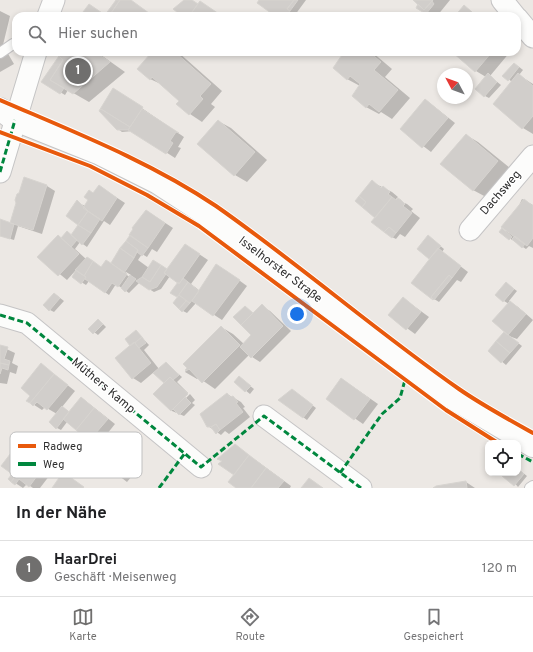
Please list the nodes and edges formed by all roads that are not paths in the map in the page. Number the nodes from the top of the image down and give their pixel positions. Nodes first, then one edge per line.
1 (54, 0) edge
2 (502, 0) edge
3 (50, 12) edge
4 (512, 12) edge
5 (521, 23) edge
6 (533, 37) edge
7 (12, 45) edge
8 (0, 53) edge
9 (34, 56) edge
10 (7, 117) edge
11 (533, 156) edge
12 (0, 172) edge
13 (470, 230) dead end
14 (0, 315) edge
15 (264, 416) dead end
16 (533, 446) edge
17 (201, 467) dead end
18 (533, 486) edge
19 (361, 488) edge
20 (530, 488) edge

1 - 3 street
2 - 4 street
5 - 6 street
7 - 8 lane
9 - 10 street
10 - 12 street
10 - 16 street, Isselhorster Straße
11 - 13 street, Dachsweg
14 - 17 street, Müthers Kamp
15 - 19 street
18 - 20 lane

